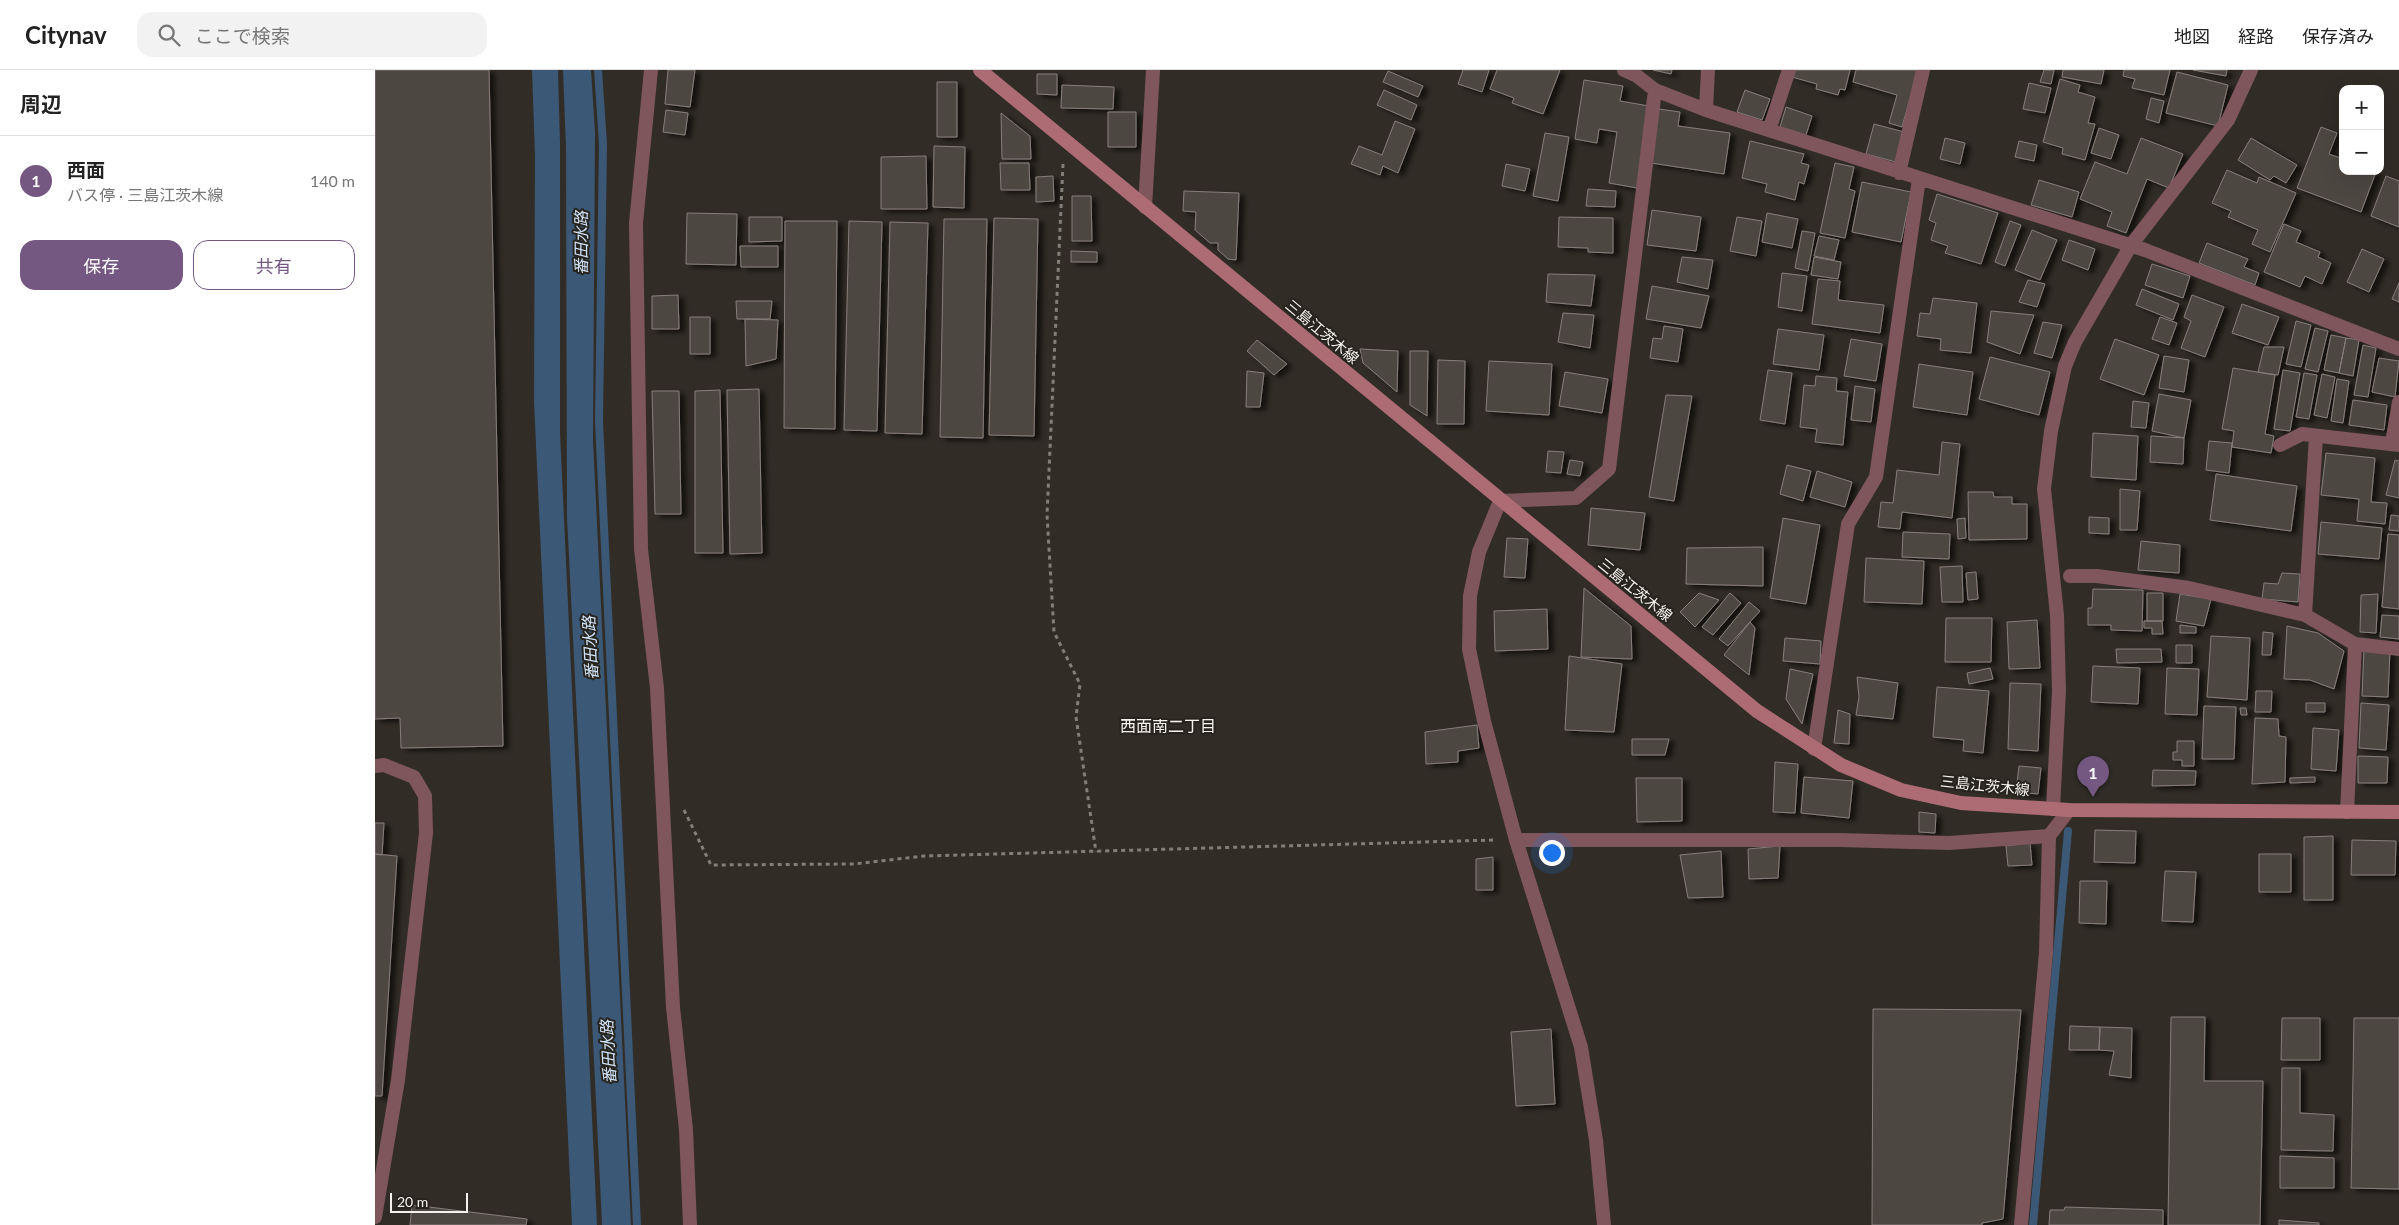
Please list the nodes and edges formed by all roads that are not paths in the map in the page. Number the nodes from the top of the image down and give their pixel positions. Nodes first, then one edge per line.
1 (651, 70) edge
2 (980, 70) edge
3 (1153, 70) edge
4 (1624, 70) edge
5 (1708, 70) edge
6 (1789, 70) edge
7 (1923, 70) edge
8 (2251, 70) edge
9 (1655, 90) junction
10 (1706, 110) junction
11 (1769, 130) junction
12 (1899, 173) junction
13 (1919, 179) junction
14 (1145, 207) junction
15 (2131, 245) junction
16 (2399, 349) edge
17 (2399, 402) edge
18 (2316, 436) junction
19 (2396, 444) edge
20 (2280, 445) dead end
21 (1500, 501) junction
22 (2070, 576) dead end
23 (2305, 615) junction
24 (2355, 644) junction
25 (2399, 649) edge
26 (1814, 750) junction
27 (375, 766) edge
28 (2053, 809) junction
29 (2069, 810) junction
30 (2347, 812) junction
31 (2399, 812) edge
32 (2049, 836) junction
33 (1516, 840) junction
34 (379, 1173) edge
35 (375, 1218) edge
36 (691, 1225) edge
37 (1604, 1225) edge
38 (2021, 1225) edge

1 - 36 street
2 - 14 main road, 三島江茨木線
3 - 14 street
4 - 9 street
5 - 10 street
6 - 11 street
7 - 12 street
8 - 15 street
9 - 10 street
9 - 21 street
10 - 11 street
11 - 12 street
12 - 13 street
13 - 15 street
13 - 26 street
14 - 21 main road, 三島江茨木線
15 - 16 street
15 - 28 street
17 - 19 street
18 - 19 street
18 - 20 street
18 - 23 street
21 - 26 main road, 三島江茨木線
21 - 33 street
22 - 23 street
23 - 24 street
24 - 25 street
24 - 30 street
26 - 28 main road, 三島江茨木線
27 - 34 street
28 - 29 main road, 三島江茨木線
29 - 30 main road, 三島江茨木線
29 - 32 street
30 - 31 main road, 三島江茨木線
32 - 33 street
32 - 38 street
33 - 37 street
34 - 35 street

